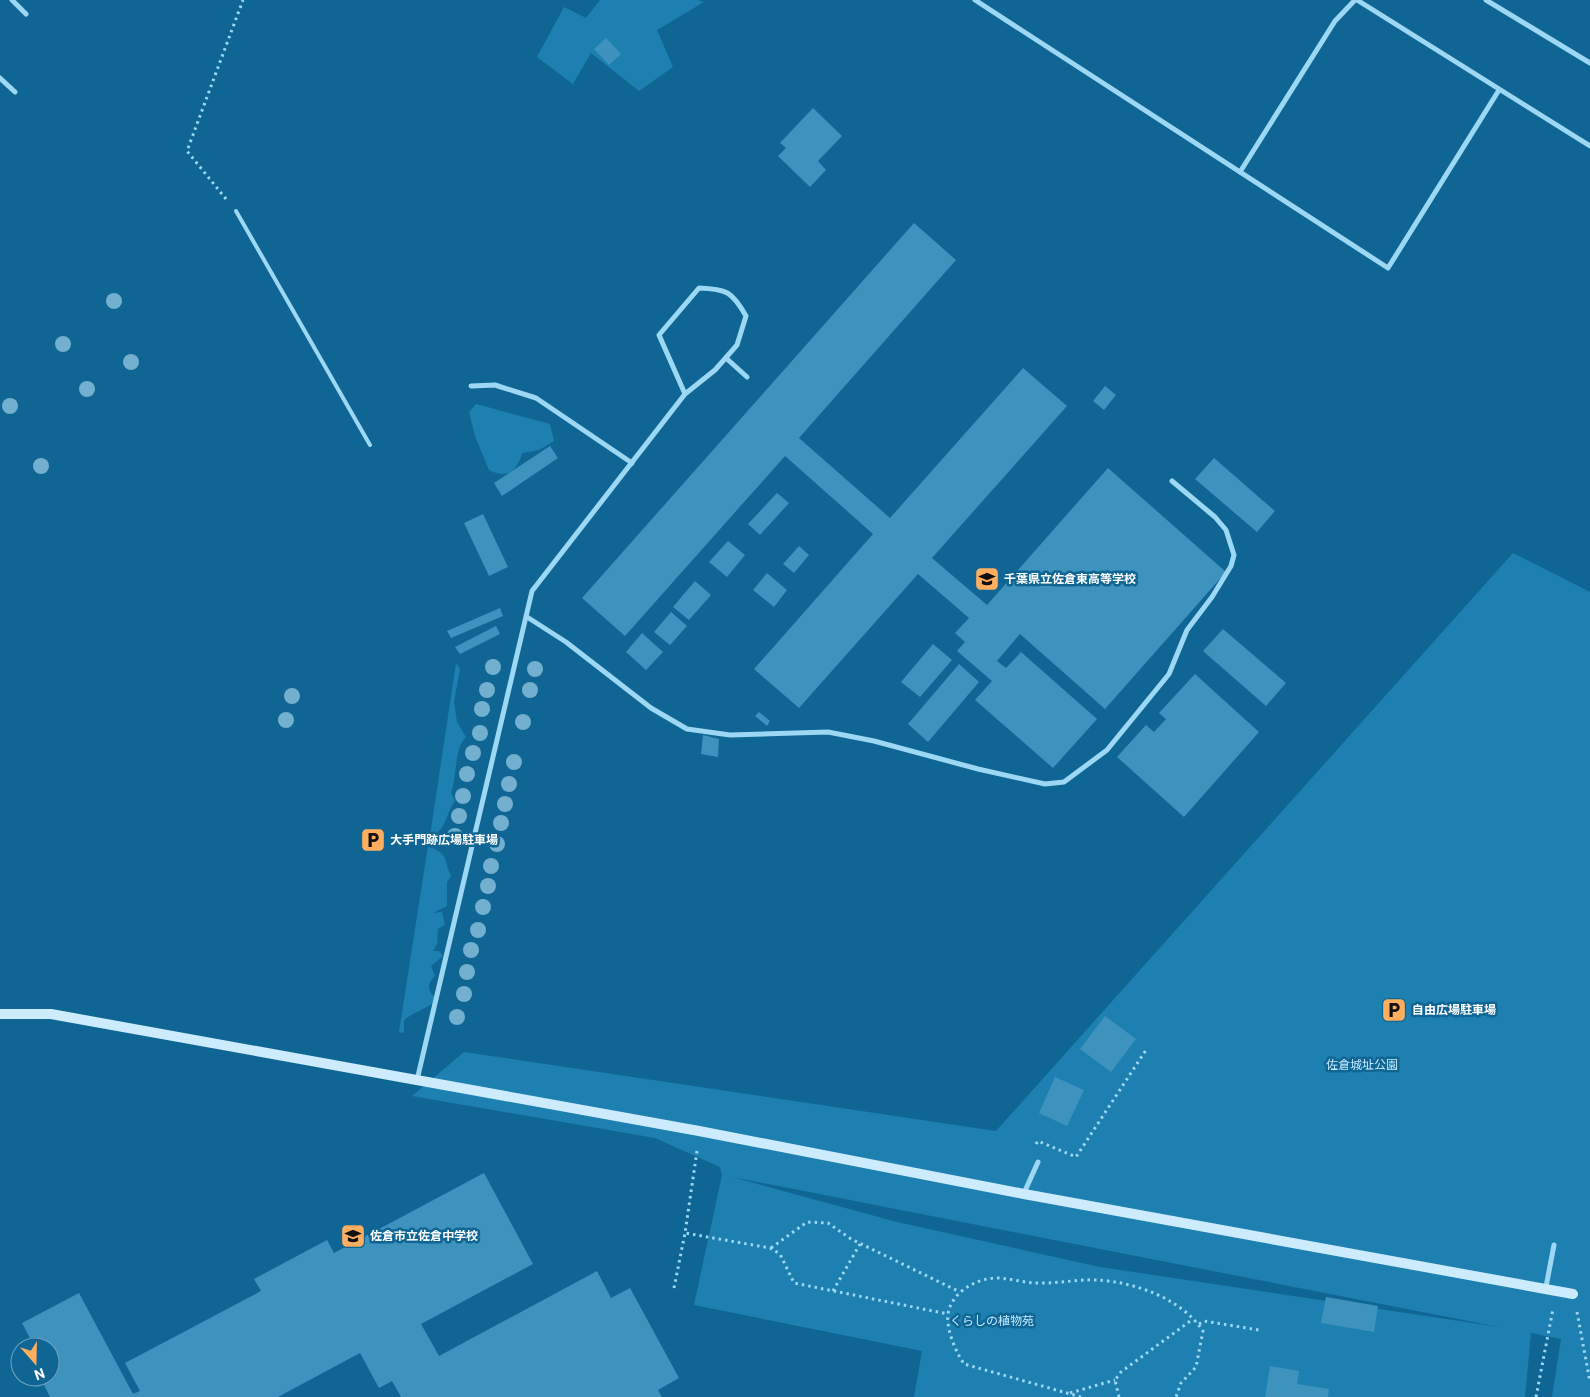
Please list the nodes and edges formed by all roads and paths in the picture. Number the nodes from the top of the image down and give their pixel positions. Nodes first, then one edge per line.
1 (12, 0) edge
2 (243, 0) edge
3 (975, 0) edge
4 (1356, 0) edge
5 (1486, 0) edge
6 (26, 14) dead end
7 (1590, 63) edge
8 (0, 78) edge
9 (1499, 90) junction
10 (15, 92) dead end
11 (1590, 146) edge
12 (1240, 172) junction
13 (236, 211) joint
14 (726, 358) junction
15 (747, 377) dead end
16 (471, 386) dead end
17 (685, 394) junction
18 (370, 445) dead end
19 (632, 463) junction
20 (1172, 481) dead end
21 (527, 617) junction
22 (0, 1014) edge
23 (1146, 1050) dead end
24 (417, 1080) junction
25 (699, 1130) junction
26 (1033, 1149) dead end
27 (1038, 1162) dead end
28 (1024, 1194) junction
29 (685, 1233) junction
30 (860, 1244) junction
31 (1554, 1245) dead end
32 (770, 1248) junction
33 (674, 1288) dead end
34 (1551, 1288) junction
35 (833, 1291) junction
36 (960, 1292) junction
37 (1573, 1294) joint
38 (948, 1314) junction
39 (1193, 1319) junction
40 (1198, 1324) junction
41 (1259, 1330) dead end
42 (1115, 1380) junction
43 (1590, 1382) edge
44 (1068, 1394) junction
45 (1081, 1397) edge
46 (1119, 1397) edge
47 (1176, 1397) edge
48 (1536, 1397) edge

1 - 6 street
2 - 13 path
3 - 12 street
4 - 9 street
4 - 12 street
5 - 7 street
8 - 10 street
9 - 11 street
9 - 12 street
13 - 18 lane
14 - 15 street
14 - 17 street
14 - 17 street
16 - 19 street
17 - 19 street
19 - 21 street
20 - 21 street
21 - 24 street
22 - 24 street
23 - 26 path
24 - 25 street
25 - 28 street
25 - 29 path
27 - 28 street
28 - 34 street
29 - 32 path
29 - 33 path
30 - 32 path
30 - 35 path
30 - 36 path
31 - 34 street
32 - 35 path
34 - 37 street
34 - 48 path
35 - 38 path
36 - 38 path
36 - 39 path
37 - 43 path
38 - 44 path
39 - 40 path
39 - 42 path
40 - 41 path
40 - 47 path
42 - 44 path
42 - 46 path
44 - 45 path

